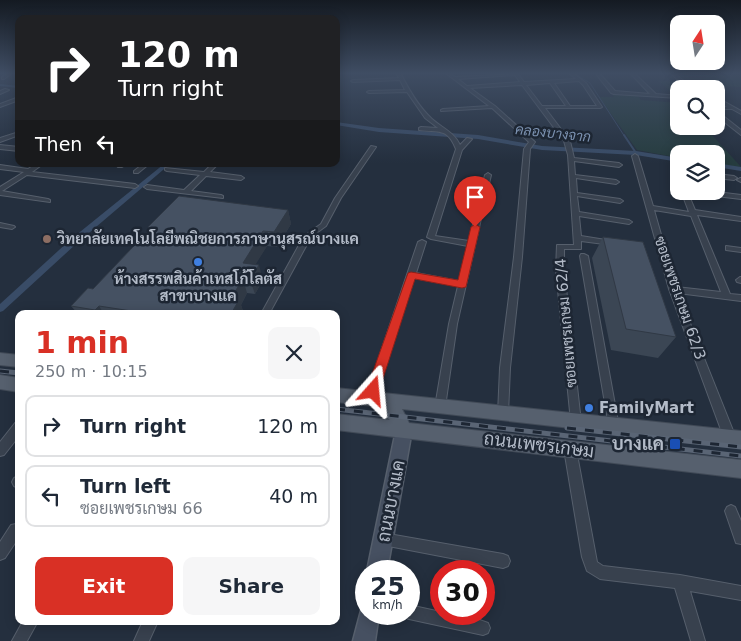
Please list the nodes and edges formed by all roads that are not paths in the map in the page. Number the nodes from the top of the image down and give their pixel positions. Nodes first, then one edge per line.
1 (418, 104) edge
2 (489, 104) edge
3 (539, 104) edge
4 (567, 104) edge
5 (598, 104) edge
6 (726, 104) edge
7 (493, 107) junction
8 (541, 107) junction
9 (569, 107) junction
10 (725, 108) edge
11 (733, 108) junction
12 (443, 110) dead end
13 (741, 113) edge
14 (725, 120) edge
15 (421, 129) dead end
16 (447, 130) junction
17 (741, 133) edge
18 (15, 134) edge
19 (455, 138) joint
20 (469, 139) dead end
21 (0, 140) edge
22 (0, 147) edge
23 (373, 147) dead end
24 (15, 148) edge
25 (459, 150) junction
26 (569, 150) junction
27 (635, 156) dead end
28 (619, 165) dead end
29 (0, 167) edge
30 (36, 167) edge
31 (142, 167) edge
32 (212, 167) edge
33 (167, 169) dead end
34 (28, 172) junction
35 (136, 172) dead end
36 (205, 174) junction
37 (488, 175) dead end
38 (573, 176) junction
39 (725, 177) edge
40 (241, 178) dead end
41 (738, 179) edge
42 (616, 182) dead end
43 (135, 186) dead end
44 (147, 187) dead end
45 (0, 191) edge
46 (186, 192) junction
47 (574, 194) junction
48 (725, 195) edge
49 (221, 197) dead end
50 (741, 197) edge
51 (687, 200) edge
52 (48, 201) dead end
53 (620, 201) dead end
54 (650, 208) junction
55 (692, 213) junction
56 (576, 214) junction
57 (741, 218) edge
58 (629, 222) dead end
59 (0, 225) edge
60 (12, 227) dead end
61 (578, 238) junction
62 (422, 242) dead end
63 (471, 244) junction
64 (625, 245) edge
65 (729, 248) dead end
66 (741, 250) edge
67 (584, 256) dead end
68 (411, 275) junction
69 (462, 284) junction
70 (673, 289) junction
71 (726, 295) junction
72 (741, 298) edge
73 (267, 310) edge
74 (0, 359) edge
75 (15, 361) edge
76 (0, 382) edge
77 (15, 384) edge
78 (340, 396) edge
79 (370, 399) junction
80 (440, 407) junction
81 (503, 414) junction
82 (340, 422) edge
83 (576, 422) junction
84 (614, 426) junction
85 (404, 430) junction
86 (15, 432) edge
87 (735, 439) edge
88 (570, 449) junction
89 (0, 451) edge
90 (741, 469) edge
91 (731, 511) dead end
92 (15, 531) edge
93 (741, 538) edge
94 (383, 539) junction
95 (0, 553) edge
96 (379, 560) edge
97 (503, 561) dead end
98 (680, 582) junction
99 (741, 593) edge
100 (420, 614) edge
101 (29, 625) edge
102 (149, 625) edge
103 (367, 625) edge
104 (484, 628) dead end
105 (19, 641) edge
106 (141, 641) edge
107 (364, 641) edge
108 (698, 641) edge

1 - 16 street
2 - 7 street
3 - 8 street
4 - 9 street
5 - 9 street
6 - 11 street
7 - 12 street
7 - 81 street
8 - 9 street
8 - 26 street
10 - 11 street
11 - 13 street
14 - 17 street
15 - 16 street
16 - 19 street
18 - 21 street
19 - 25 street
20 - 25 street
22 - 24 street
23 - 73 street
25 - 63 street
26 - 28 street
26 - 38 street, ซอยเพชรเกษม 62/4
27 - 54 street, ซอยเพชรเกษม 62/3
29 - 34 street
30 - 34 street
31 - 35 street
32 - 36 street
33 - 36 street
34 - 43 street
34 - 45 street
36 - 40 street
36 - 46 street
37 - 63 street
38 - 42 street
38 - 47 street, ซอยเพชรเกษม 62/4
39 - 41 street
44 - 46 street
45 - 52 street
46 - 49 street
47 - 53 street
47 - 56 street, ซอยเพชรเกษม 62/4
48 - 50 street
51 - 55 street
54 - 55 street
54 - 70 street, ซอยเพชรเกษม 62/3
55 - 57 street
55 - 71 street
56 - 58 street
56 - 61 street, ซอยเพชรเกษม 62/4
59 - 60 street
61 - 64 street
61 - 83 street, ซอยเพชรเกษม 62/4
62 - 68 street
63 - 69 street
65 - 66 street
67 - 84 street
68 - 69 street
68 - 79 street
69 - 80 street
70 - 71 street
70 - 87 street, ซอยเพชรเกษม 62/3
71 - 72 street
74 - 75 main road
76 - 77 main road
78 - 79 main road, ถนนเพชรเกษม
79 - 80 main road, ถนนเพชรเกษม
79 - 85 main road
80 - 81 main road, ถนนเพชรเกษม
81 - 83 main road, ถนนเพชรเกษม
82 - 85 main road, ถนนเพชรเกษม
83 - 84 main road, ถนนเพชรเกษม
84 - 87 main road, ถนนเพชรเกษม
85 - 88 main road, ถนนเพชรเกษม
85 - 94 main road, ถนนบางแค
86 - 89 street
88 - 90 main road, ถนนเพชรเกษม
88 - 98 street
91 - 93 street
92 - 95 street
94 - 96 main road, ถนนบางแค
94 - 97 street
98 - 99 street
98 - 108 street
100 - 104 street
101 - 105 street
102 - 106 street
103 - 107 main road

